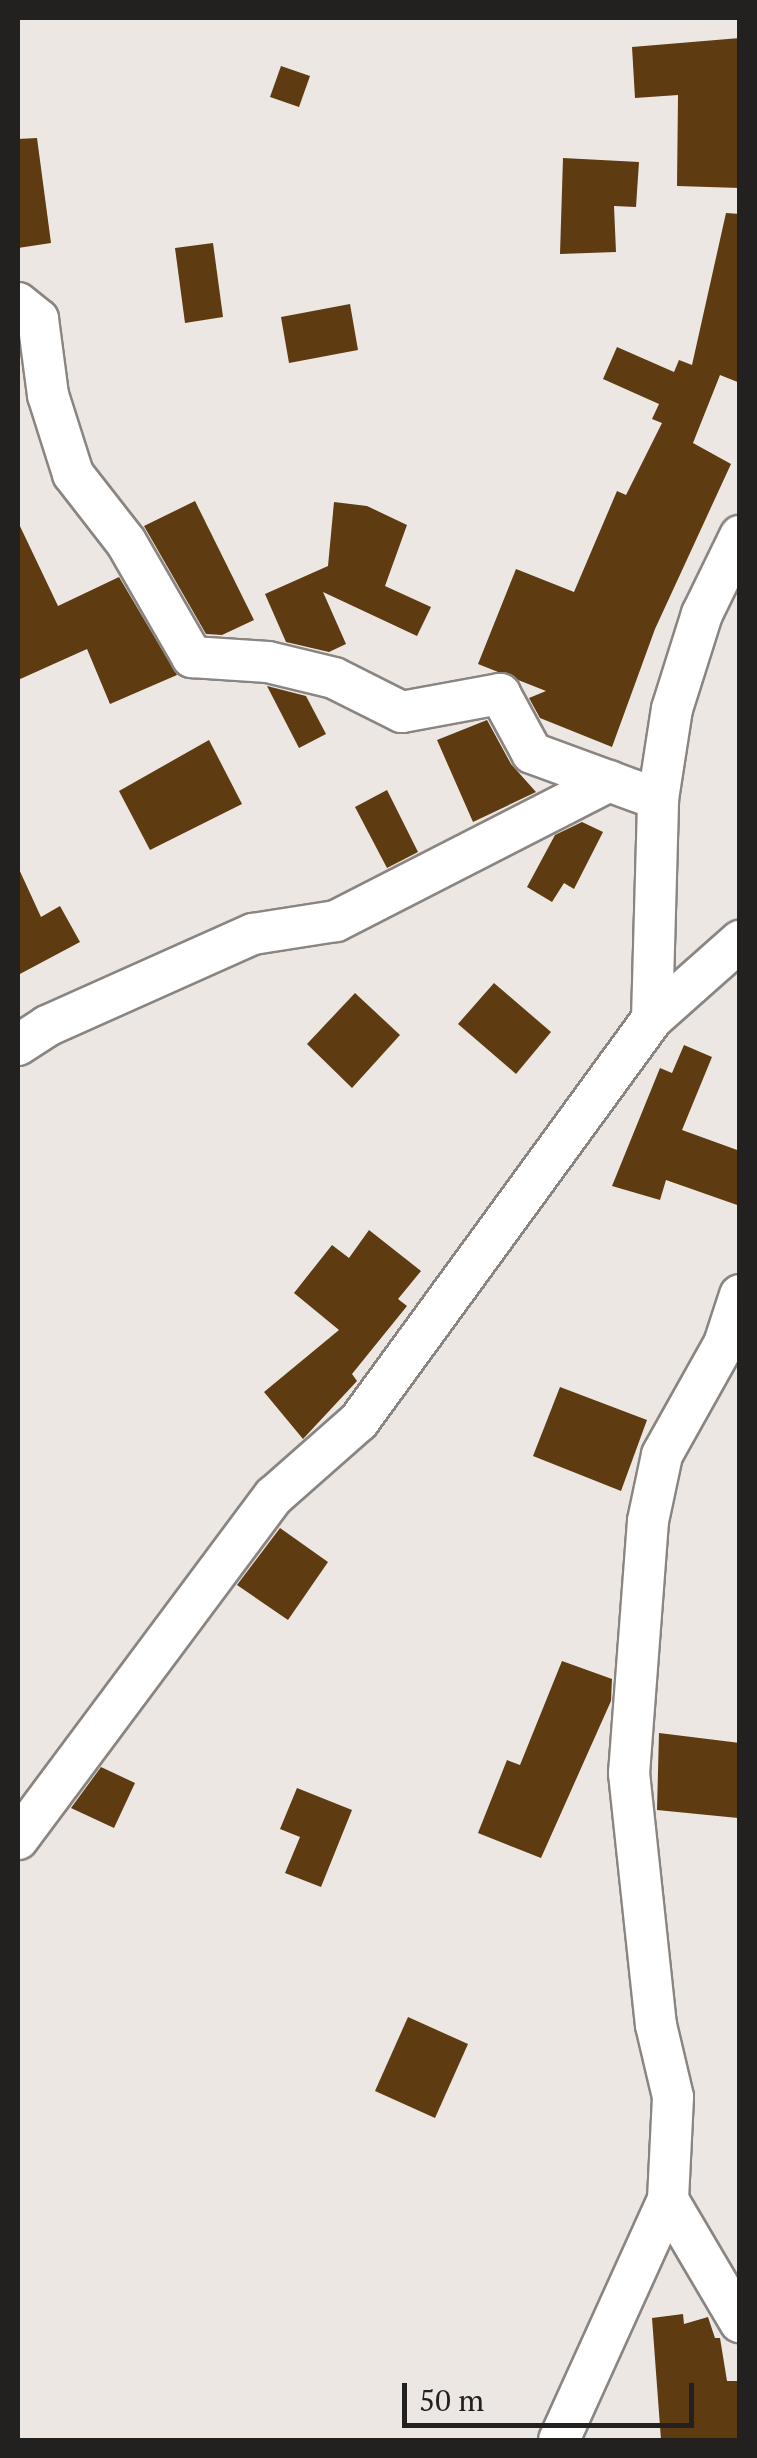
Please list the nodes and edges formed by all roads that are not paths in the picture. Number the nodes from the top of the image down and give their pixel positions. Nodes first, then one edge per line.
1 (18, 303) edge
2 (740, 536) edge
3 (609, 781) junction
4 (658, 799) junction
5 (740, 941) edge
6 (652, 1018) junction
7 (18, 1045) edge
8 (740, 1296) edge
9 (18, 1839) edge
10 (668, 2200) junction
11 (740, 2322) edge
12 (560, 2440) edge

1 - 3 street
2 - 4 street
3 - 4 street
3 - 7 street
4 - 6 street
5 - 6 street
6 - 9 street
8 - 10 street
10 - 11 street
10 - 12 street

